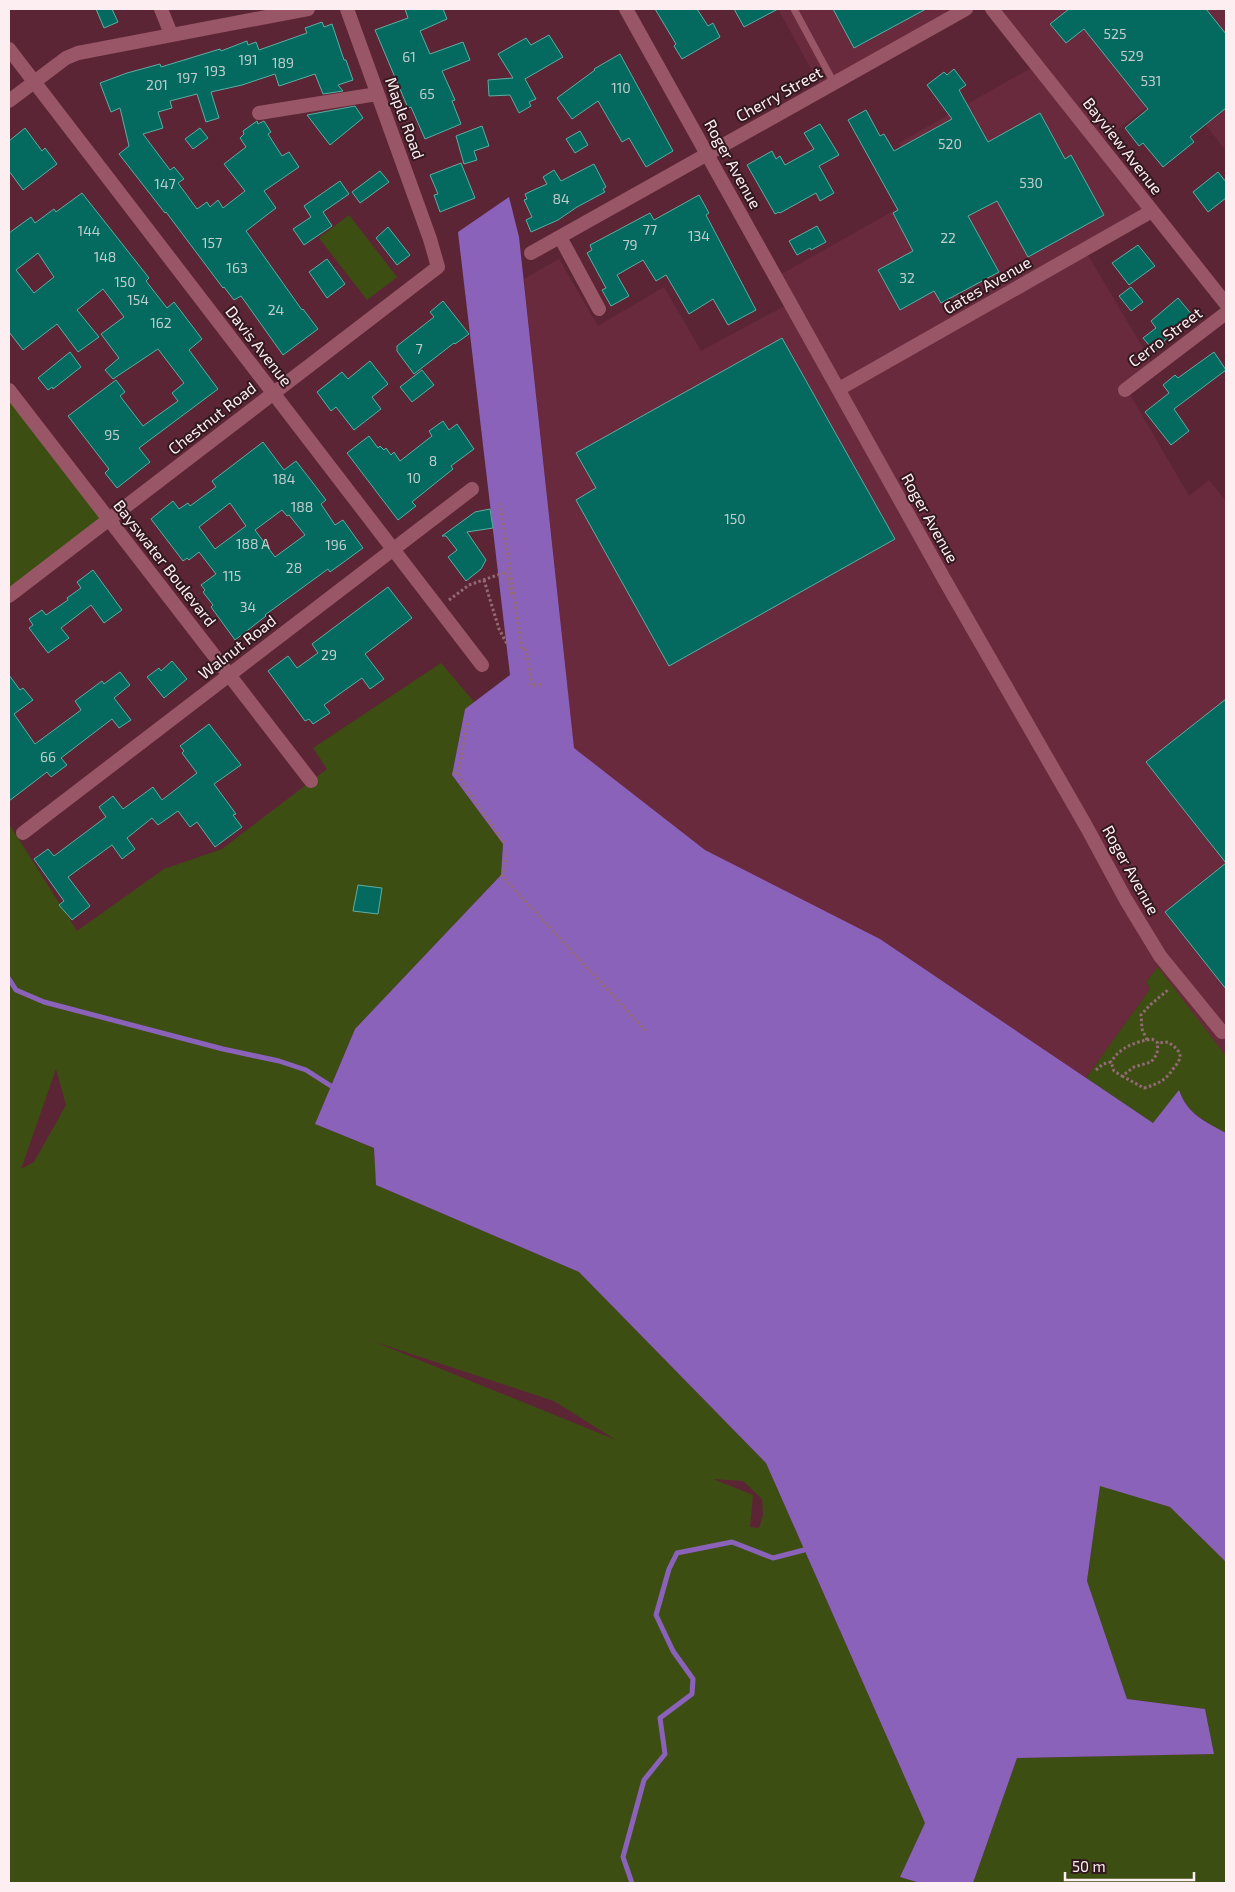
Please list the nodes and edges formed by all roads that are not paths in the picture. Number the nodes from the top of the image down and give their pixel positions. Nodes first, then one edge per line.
1 (161, 9) edge
2 (308, 9) edge
3 (347, 9) edge
4 (626, 9) edge
5 (794, 9) edge
6 (966, 9) edge
7 (992, 9) edge
8 (171, 34) junction
9 (9, 49) edge
10 (34, 82) junction
11 (834, 83) junction
12 (377, 94) junction
13 (9, 102) edge
14 (259, 113) dead end
15 (707, 154) junction
16 (1152, 211) junction
17 (560, 237) junction
18 (430, 239) joint
19 (530, 253) dead end
20 (1226, 304) edge
21 (600, 309) dead end
22 (1226, 313) edge
23 (839, 389) junction
24 (9, 390) edge
25 (1125, 390) dead end
26 (273, 393) junction
27 (472, 489) dead end
28 (109, 519) junction
29 (393, 549) junction
30 (9, 596) edge
31 (482, 665) dead end
32 (229, 675) junction
33 (311, 781) dead end
34 (22, 833) dead end
35 (1224, 1034) edge

1 - 8 street
2 - 8 street
3 - 12 street, Maple Road
4 - 15 street, Roger Avenue
5 - 11 lane
6 - 11 street, Cherry Street
7 - 16 street, Bayview Avenue
8 - 10 street
9 - 10 street, Davis Avenue
10 - 13 street
10 - 26 street, Davis Avenue
11 - 15 street, Cherry Street
12 - 14 street
12 - 18 street, Maple Road
15 - 17 street, Cherry Street
15 - 23 street, Roger Avenue
16 - 20 street, Bayview Avenue
16 - 23 street, Gates Avenue
17 - 19 street, Cherry Street
17 - 21 street
18 - 26 street, Chestnut Road
22 - 25 street, Cerro Street
23 - 35 street, Roger Avenue
24 - 28 street, Bayswater Boulevard
26 - 28 street, Chestnut Road
26 - 29 street, Davis Avenue
27 - 29 street, Walnut Road
28 - 30 street, Chestnut Road
28 - 32 street, Bayswater Boulevard
29 - 31 street, Davis Avenue
29 - 32 street, Walnut Road
32 - 33 street, Bayswater Boulevard
32 - 34 street, Walnut Road

